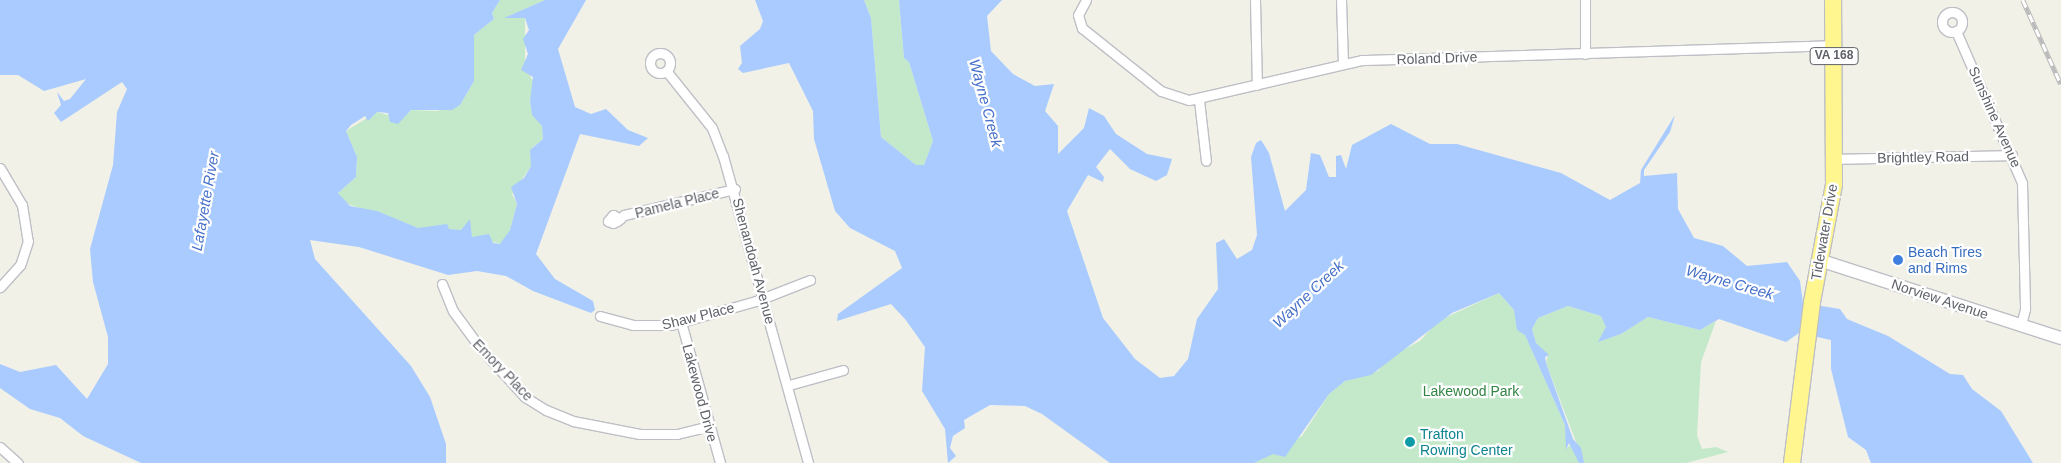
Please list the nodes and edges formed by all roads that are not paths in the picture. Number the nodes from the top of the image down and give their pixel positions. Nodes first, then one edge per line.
1 (1086, 0) edge
2 (1255, 0) edge
3 (1341, 0) edge
4 (1585, 0) edge
5 (1833, 0) edge
6 (1956, 31) dead end
7 (1834, 45) junction
8 (1585, 54) junction
9 (1343, 63) junction
10 (668, 73) dead end
11 (1257, 85) junction
12 (1199, 100) junction
13 (2012, 155) junction
14 (1835, 160) junction
15 (1206, 161) dead end
16 (0, 168) edge
17 (734, 189) junction
18 (620, 219) dead end
19 (1819, 260) junction
20 (810, 280) dead end
21 (442, 284) dead end
22 (0, 287) edge
23 (764, 296) junction
24 (600, 316) dead end
25 (681, 322) junction
26 (2021, 325) junction
27 (2061, 338) edge
28 (843, 370) dead end
29 (789, 385) junction
30 (709, 426) junction
31 (0, 447) edge
32 (18, 463) edge
33 (720, 463) edge
34 (808, 463) edge
35 (1792, 463) edge

1 - 12 street, Roland Drive
2 - 11 street
3 - 9 street
4 - 8 street
5 - 7 highway, Tidewater Drive / VA 168
6 - 13 street, Sunshine Avenue
7 - 8 street, Roland Drive
7 - 14 highway, Tidewater Drive / VA 168
8 - 9 street, Roland Drive
9 - 11 street, Roland Drive
10 - 17 street, Shenandoah Avenue
11 - 12 street, Roland Drive
12 - 15 street
13 - 14 street, Brightley Road
13 - 26 street, Sunshine Avenue
14 - 19 highway, Tidewater Drive / VA 168
16 - 22 street
17 - 18 street, Pamela Place
17 - 23 street, Shenandoah Avenue
19 - 26 street, Norview Avenue
19 - 35 highway, Tidewater Drive / VA 168
20 - 23 street, Shaw Place
21 - 30 street, Emory Place
23 - 25 street, Shaw Place
23 - 29 street, Shenandoah Avenue
24 - 25 street, Shaw Place
25 - 30 street, Lakewood Drive
26 - 27 street, Norview Avenue
28 - 29 street
29 - 34 street, Shenandoah Avenue
30 - 33 street, Lakewood Drive
31 - 32 street

